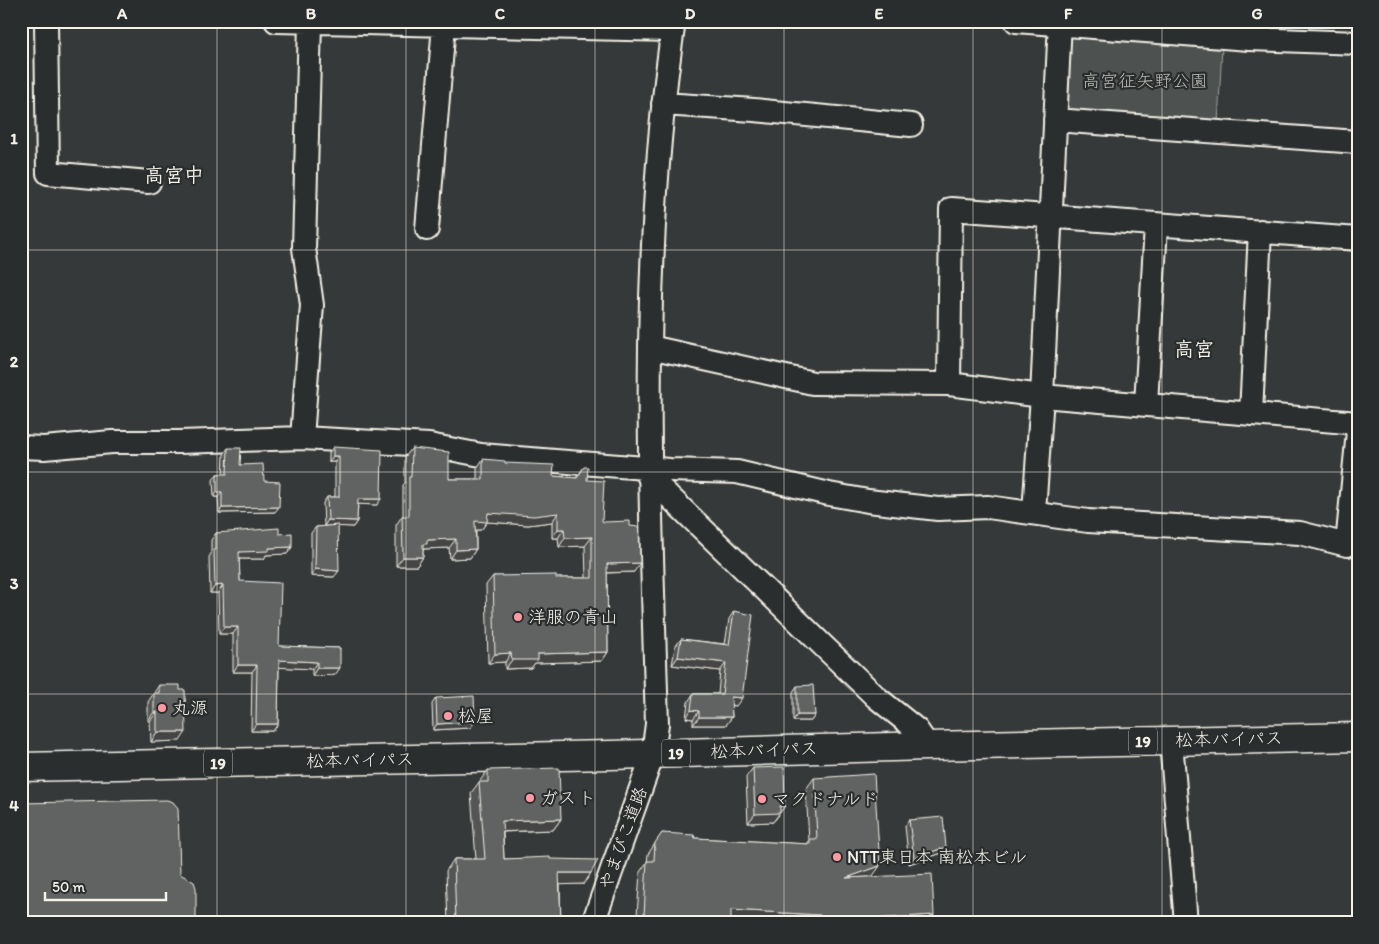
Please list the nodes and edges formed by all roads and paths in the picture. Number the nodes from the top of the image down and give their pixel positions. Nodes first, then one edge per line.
1 (46, 21) edge
2 (276, 21) edge
3 (1016, 21) edge
4 (310, 22) edge
5 (1060, 23) edge
6 (444, 24) junction
7 (673, 26) edge
8 (1250, 30) edge
9 (1358, 43) edge
10 (663, 104) junction
11 (1055, 120) junction
12 (911, 125) dead end
13 (1358, 142) edge
14 (149, 182) dead end
15 (1051, 217) junction
16 (1156, 225) junction
17 (427, 229) dead end
18 (1260, 231) junction
19 (1358, 239) edge
20 (650, 347) junction
21 (949, 384) junction
22 (1042, 396) junction
23 (1146, 405) junction
24 (1252, 414) junction
25 (1358, 423) edge
26 (1358, 432) edge
27 (302, 438) junction
28 (21, 448) edge
29 (649, 472) junction
30 (1034, 512) junction
31 (1358, 737) edge
32 (1171, 741) junction
33 (928, 746) junction
34 (653, 754) junction
35 (21, 767) edge
36 (593, 923) edge
37 (1186, 923) edge

1 - 14 street
2 - 4 street
3 - 5 street
4 - 6 street
4 - 27 street
5 - 8 street
5 - 11 street
6 - 7 street
6 - 17 street
7 - 10 street, やまびこ道路
8 - 9 street
10 - 12 street
10 - 20 street, やまびこ道路
11 - 13 street
11 - 15 street
15 - 16 street
15 - 21 street
15 - 22 street
16 - 18 street
16 - 23 street
18 - 19 street
18 - 24 street
20 - 21 street
20 - 29 street, やまびこ道路
21 - 22 street
22 - 23 street
22 - 30 street
23 - 24 street
24 - 25 street
26 - 30 street
27 - 28 street
27 - 29 street
29 - 30 street
29 - 33 street
29 - 34 street, やまびこ道路
31 - 32 highway, 松本バイパス / 19
32 - 33 highway, 松本バイパス / 19
32 - 37 street
33 - 34 highway, 松本バイパス / 19
34 - 35 highway, 松本バイパス / 19
34 - 36 street, やまびこ道路

